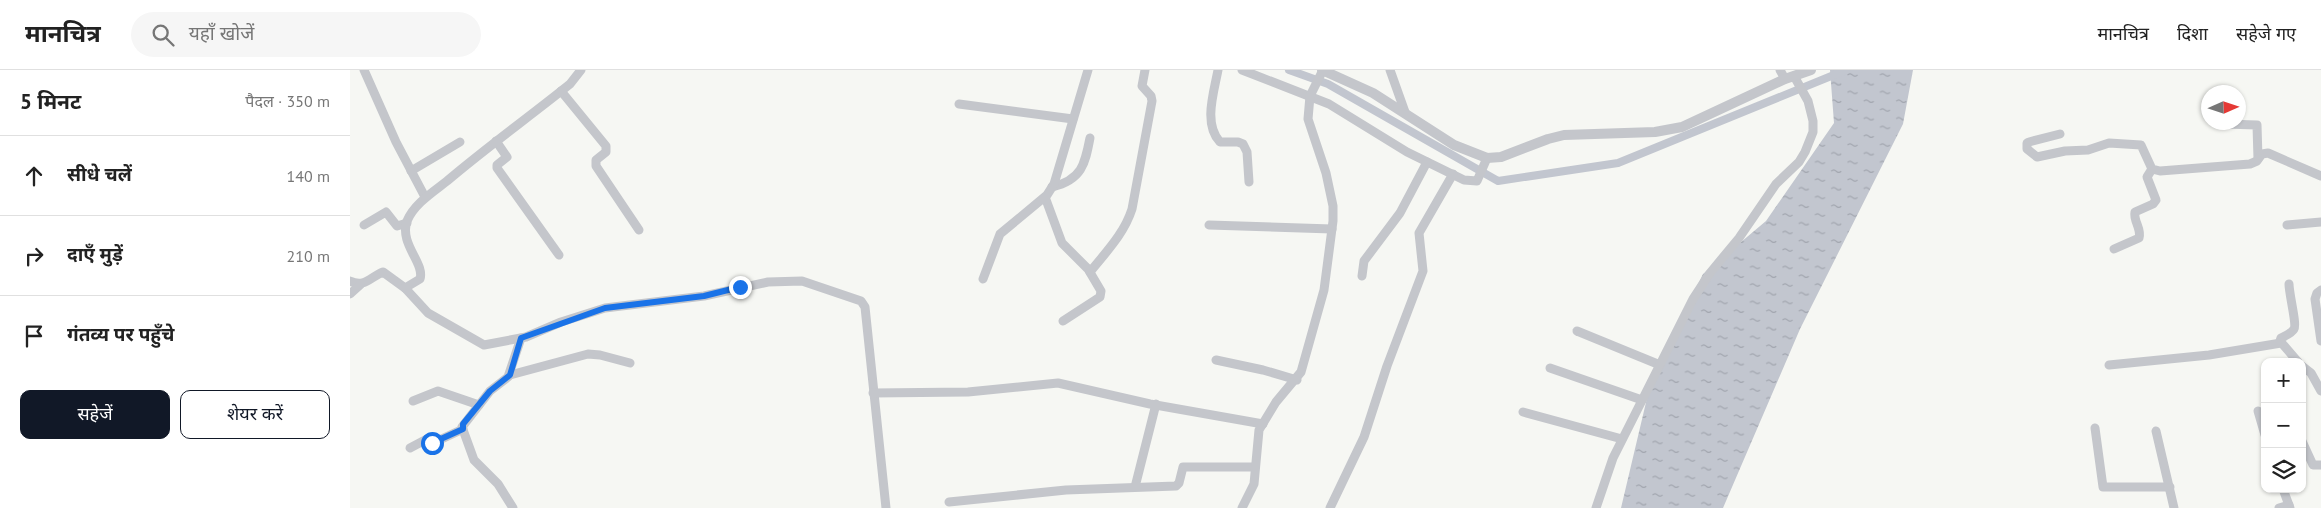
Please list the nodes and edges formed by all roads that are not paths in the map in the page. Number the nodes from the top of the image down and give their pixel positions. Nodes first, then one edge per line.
1 (364, 70) edge
2 (1088, 70) edge
3 (1145, 70) edge
4 (1218, 70) edge
5 (1242, 70) edge
6 (1390, 70) edge
7 (1811, 70) edge
8 (580, 71) edge
9 (1321, 73) edge
10 (1789, 75) edge
11 (561, 92) junction
12 (1310, 96) junction
13 (959, 104) dead end
14 (1405, 112) junction
15 (1073, 119) junction
16 (2246, 125) edge
17 (2060, 134) dead end
18 (1090, 138) dead end
19 (496, 141) junction
20 (460, 142) dead end
21 (2263, 155) junction
22 (1488, 158) junction
23 (1427, 162) junction
24 (2152, 169) junction
25 (411, 171) junction
26 (1453, 174) junction
27 (2321, 176) edge
28 (1249, 182) dead end
29 (1052, 187) junction
30 (425, 197) junction
31 (1045, 197) junction
32 (2321, 222) edge
33 (407, 223) junction
34 (364, 225) dead end
35 (1209, 225) dead end
36 (2288, 225) dead end
37 (1332, 229) junction
38 (639, 230) dead end
39 (2114, 249) dead end
40 (559, 255) dead end
41 (1090, 272) junction
42 (1362, 276) dead end
43 (983, 279) dead end
44 (350, 281) edge
45 (360, 284) junction
46 (2289, 284) dead end
47 (405, 288) junction
48 (2321, 290) edge
49 (350, 294) edge
50 (1063, 321) dead end
51 (1577, 331) dead end
52 (521, 338) junction
53 (2321, 341) edge
54 (2281, 343) junction
55 (2294, 358) edge
56 (1216, 360) dead end
57 (630, 363) dead end
58 (1660, 365) junction
59 (2109, 365) dead end
60 (1550, 368) dead end
61 (2306, 370) edge
62 (510, 375) junction
63 (1297, 380) junction
64 (2321, 391) edge
65 (873, 393) junction
66 (1642, 400) junction
67 (413, 401) dead end
68 (1156, 404) junction
69 (479, 405) junction
70 (2258, 411) dead end
71 (1523, 412) dead end
72 (2261, 421) edge
73 (1262, 424) junction
74 (2095, 428) dead end
75 (463, 429) junction
76 (2156, 431) dead end
77 (1622, 439) junction
78 (410, 448) dead end
79 (2305, 448) edge
80 (2321, 465) edge
81 (1255, 467) junction
82 (1135, 486) junction
83 (2170, 487) junction
84 (2284, 493) edge
85 (948, 502) dead end
86 (2289, 506) edge
87 (513, 508) edge
88 (886, 508) edge
89 (1242, 508) edge
90 (1330, 508) edge
91 (1596, 508) edge
92 (2174, 508) edge
93 (2278, 508) edge

1 - 25 street
2 - 15 street
3 - 41 street
4 - 28 street
5 - 12 street
6 - 14 street
7 - 10 street
8 - 11 street
9 - 12 street
9 - 14 street
10 - 22 street
10 - 58 street
11 - 19 street
11 - 38 street
12 - 23 street
12 - 37 street
13 - 15 street
14 - 22 street
15 - 29 street
16 - 21 street
17 - 24 street
18 - 29 street
19 - 30 street
19 - 40 street
20 - 25 street
21 - 24 street
21 - 27 street
22 - 26 street
23 - 26 street
23 - 42 street
24 - 39 street
25 - 30 street
26 - 90 street
29 - 31 street
30 - 33 street
31 - 41 street
31 - 43 street
32 - 36 street
33 - 34 street
33 - 47 street
35 - 37 street
37 - 63 street
41 - 50 street
44 - 45 street
45 - 47 street
45 - 49 street
46 - 54 street
47 - 52 street
48 - 53 street
51 - 58 street
52 - 62 street
52 - 65 street
54 - 55 street
54 - 59 street
56 - 63 street
57 - 62 street
58 - 66 street
60 - 66 street
61 - 64 street
62 - 69 street
63 - 73 street
65 - 68 street
65 - 88 street
66 - 77 street
67 - 69 street
68 - 73 street
68 - 82 street
69 - 75 street
70 - 72 street
71 - 77 street
73 - 81 street
74 - 83 street
75 - 78 street
75 - 87 street
76 - 83 street
77 - 91 street
79 - 80 street
81 - 82 street
81 - 89 street
82 - 85 street
83 - 92 street
84 - 86 street
86 - 93 street

